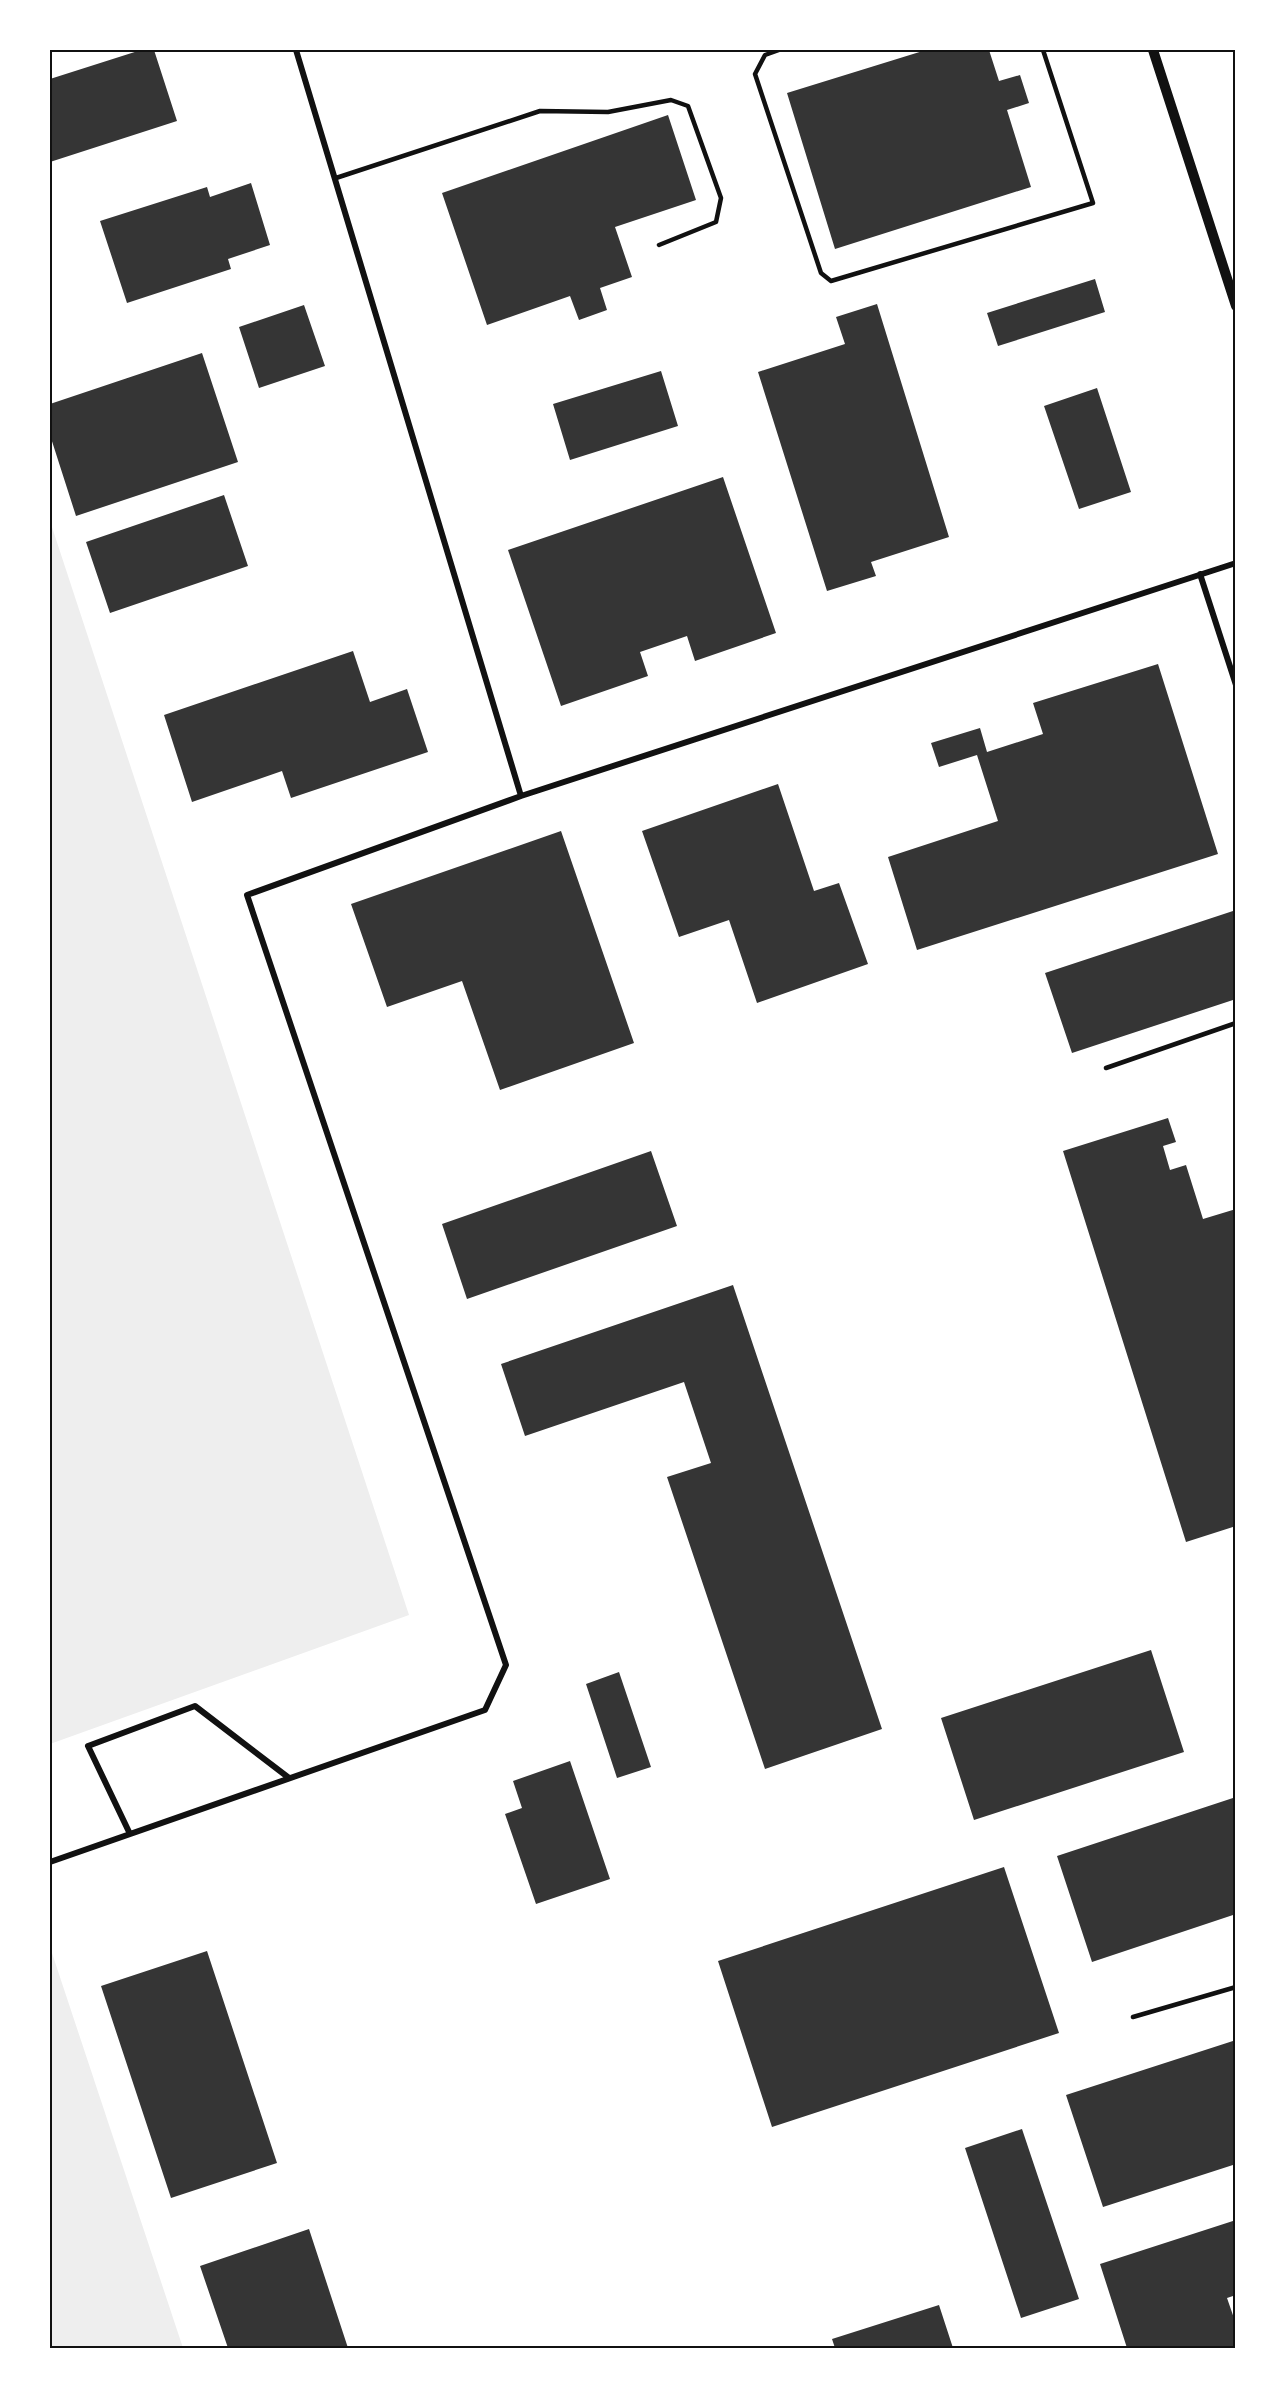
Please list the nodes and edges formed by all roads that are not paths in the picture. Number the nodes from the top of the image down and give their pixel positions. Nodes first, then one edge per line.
1 (296, 50) edge
2 (779, 50) edge
3 (1043, 50) edge
4 (1153, 50) edge
5 (336, 178) junction
6 (659, 245) dead end
7 (1235, 304) edge
8 (1236, 563) edge
9 (1200, 574) junction
10 (1236, 685) edge
11 (521, 796) junction
12 (1236, 1023) edge
13 (1106, 1068) dead end
14 (289, 1778) junction
15 (130, 1834) junction
16 (50, 1862) edge
17 (1236, 1987) edge
18 (1133, 2017) dead end

1 - 5 street
2 - 3 lane
4 - 7 street
5 - 6 lane
5 - 11 street
8 - 9 street
9 - 10 street
9 - 11 street
11 - 14 street
12 - 13 lane
14 - 15 street
14 - 15 street
15 - 16 street
17 - 18 lane

